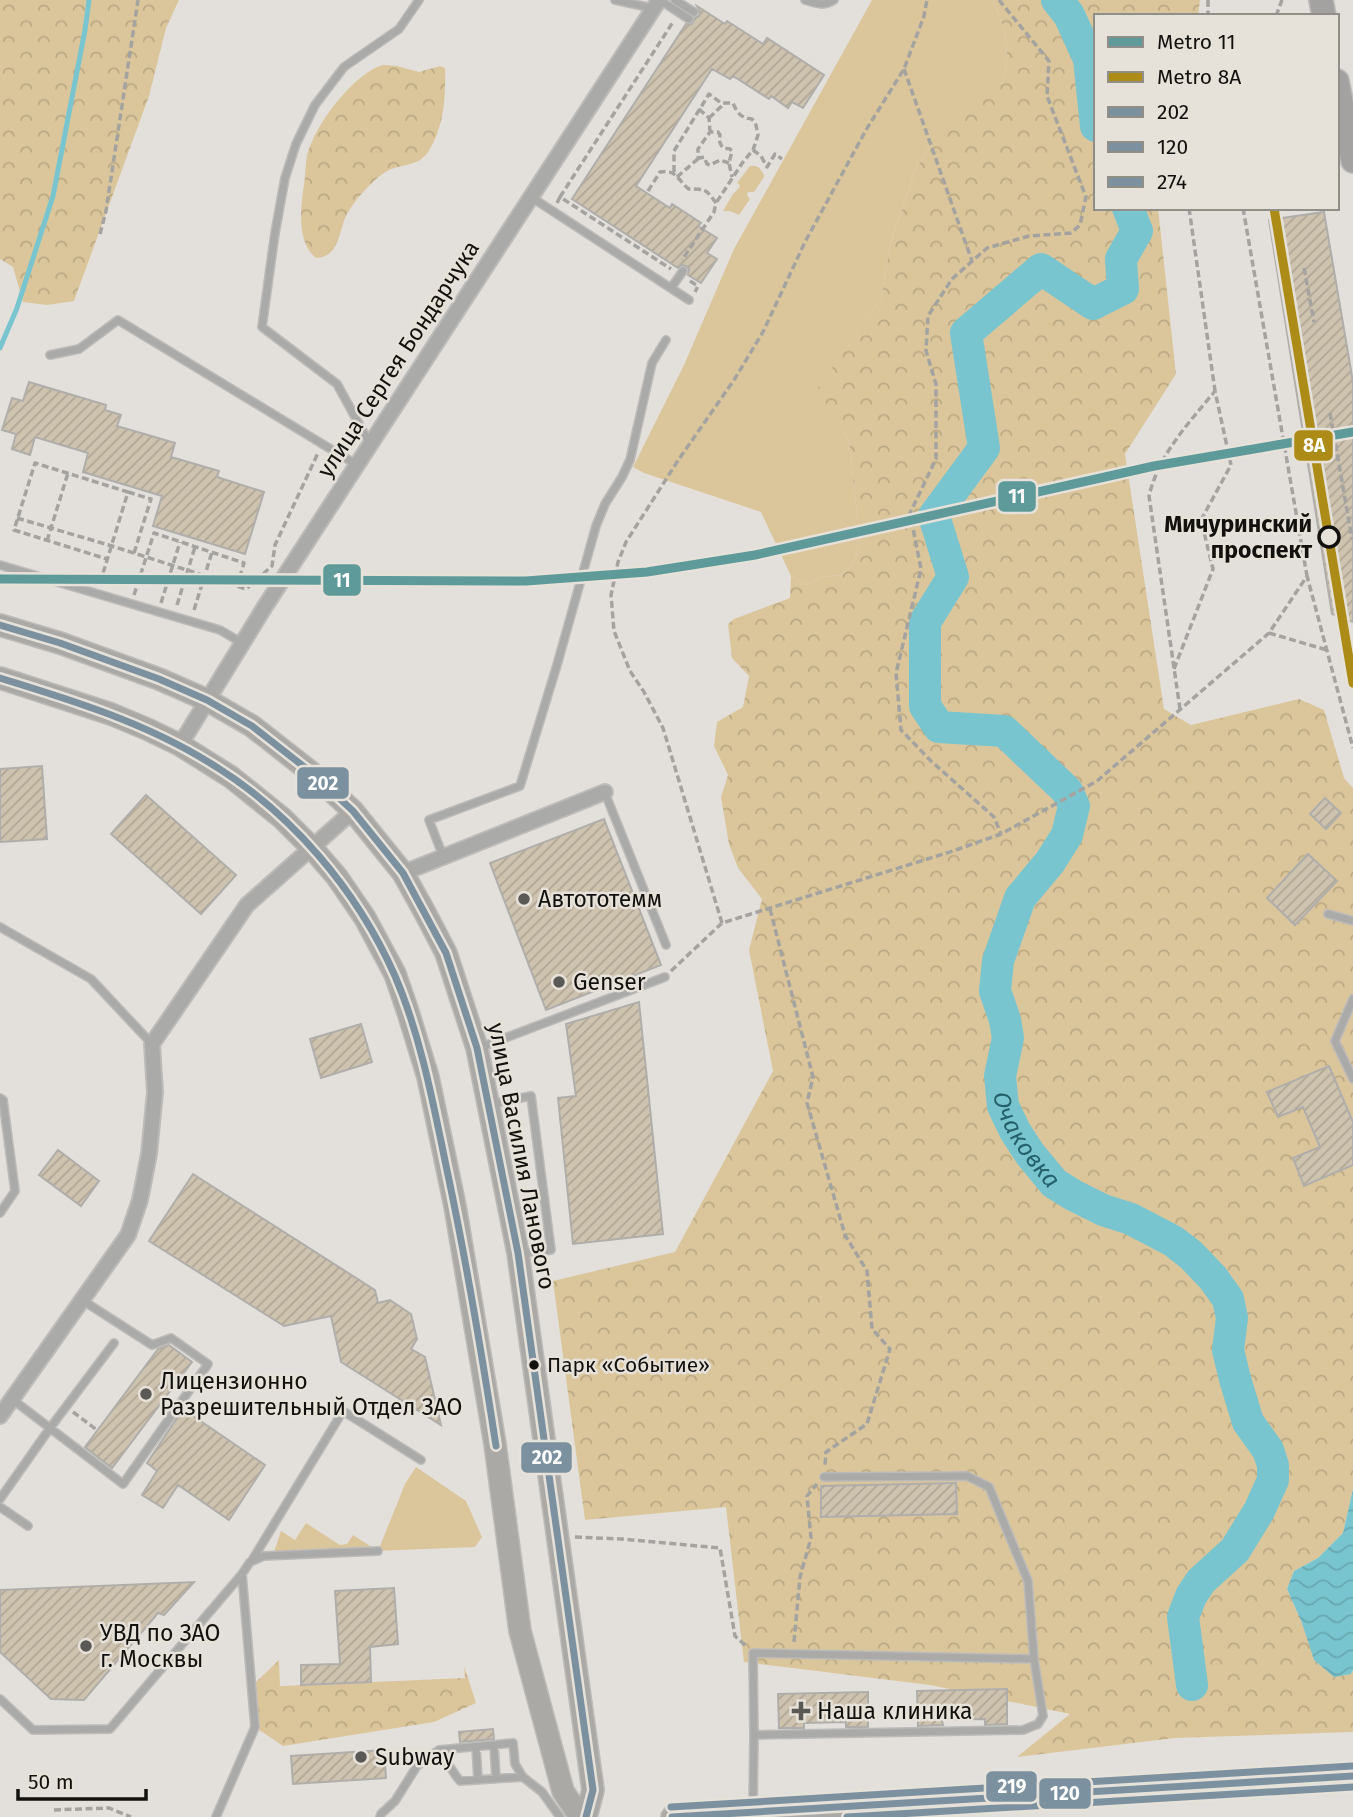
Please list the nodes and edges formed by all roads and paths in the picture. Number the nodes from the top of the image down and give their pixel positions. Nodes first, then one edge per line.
1 (138, 0) edge
2 (419, 0) edge
3 (615, 0) edge
4 (675, 0) edge
5 (805, 0) edge
6 (834, 0) edge
7 (927, 0) edge
8 (999, 0) edge
9 (657, 3) edge
10 (680, 13) junction
11 (904, 69) junction
12 (1339, 91) edge
13 (725, 103) junction
14 (699, 109) junction
15 (709, 118) junction
16 (710, 132) junction
17 (753, 150) junction
18 (699, 158) junction
19 (782, 159) dead end
20 (1353, 161) edge
21 (729, 163) junction
22 (674, 172) junction
23 (677, 177) junction
24 (732, 177) junction
25 (648, 191) dead end
26 (531, 197) junction
27 (561, 197) junction
28 (716, 204) junction
29 (1189, 210) edge
30 (1243, 210) edge
31 (552, 211) junction
32 (100, 234) dead end
33 (972, 261) junction
34 (1304, 268) dead end
35 (680, 271) junction
36 (671, 288) junction
37 (690, 300) joint
38 (1314, 322) dead end
39 (666, 340) dead end
40 (50, 355) dead end
41 (1215, 391) junction
42 (1331, 413) dead end
43 (320, 443) junction
44 (370, 444) junction
45 (357, 465) junction
46 (68, 473) junction
47 (128, 492) junction
48 (18, 518) junction
49 (51, 528) junction
50 (47, 541) junction
51 (1353, 541) edge
52 (180, 542) junction
53 (112, 546) junction
54 (195, 547) junction
55 (212, 552) junction
56 (134, 553) junction
57 (146, 557) junction
58 (107, 559) junction
59 (0, 565) edge
60 (173, 566) junction
61 (187, 570) junction
62 (205, 576) junction
63 (1307, 576) junction
64 (237, 586) junction
65 (97, 594) junction
66 (131, 604) junction
67 (158, 612) junction
68 (173, 616) junction
69 (190, 621) junction
70 (0, 625) edge
71 (1269, 633) junction
72 (242, 643) junction
73 (1327, 650) junction
74 (1174, 670) junction
75 (0, 678) edge
76 (207, 700) junction
77 (1180, 710) junction
78 (180, 745) junction
79 (1353, 748) edge
80 (605, 792) joint
81 (353, 811) junction
82 (1001, 834) junction
83 (312, 848) junction
84 (443, 856) junction
85 (403, 873) junction
86 (770, 909) junction
87 (1328, 914) dead end
88 (1353, 920) edge
89 (722, 923) junction
90 (0, 928) edge
91 (666, 945) dead end
92 (665, 977) joint
93 (1353, 999) edge
94 (152, 1044) junction
95 (477, 1048) junction
96 (1353, 1079) edge
97 (0, 1098) edge
98 (489, 1104) junction
99 (0, 1213) edge
100 (518, 1253) junction
101 (82, 1300) junction
102 (114, 1343) dead end
103 (12, 1399) junction
104 (66, 1406) junction
105 (0, 1416) edge
106 (50, 1428) junction
107 (97, 1430) dead end
108 (421, 1460) dead end
109 (824, 1477) junction
110 (0, 1499) edge
111 (0, 1507) edge
112 (28, 1526) dead end
113 (556, 1536) junction
114 (378, 1551) dead end
115 (250, 1562) junction
116 (242, 1574) junction
117 (753, 1654) junction
118 (793, 1654) junction
119 (1034, 1659) junction
120 (0, 1699) edge
121 (754, 1735) junction
122 (494, 1745) junction
123 (476, 1747) junction
124 (439, 1750) junction
125 (1353, 1776) edge
126 (523, 1777) junction
127 (496, 1778) junction
128 (478, 1779) junction
129 (54, 1810) dead end
130 (753, 1812) junction
131 (131, 1817) edge
132 (216, 1817) edge
133 (380, 1817) edge
134 (560, 1817) edge
135 (580, 1817) edge
136 (586, 1817) edge
137 (671, 1817) edge

1 - 32 path
2 - 44 lane
3 - 9 lane
4 - 10 lane
5 - 6 lane
7 - 11 path
8 - 33 path
9 - 10 lane
9 - 26 street, улица Сергея Бондарчука
10 - 27 path
11 - 33 path
11 - 89 path
12 - 20 main road
13 - 14 path
13 - 15 path
13 - 17 path
14 - 15 path
14 - 22 path
15 - 16 path
16 - 18 path
16 - 21 path
17 - 19 path
17 - 24 path
18 - 21 path
18 - 23 path
21 - 24 path
22 - 23 path
22 - 25 path
23 - 28 path
24 - 28 path
26 - 31 lane
26 - 44 street, улица Сергея Бондарчука
27 - 31 path
27 - 35 path
28 - 35 path
29 - 41 path
30 - 63 path
31 - 36 lane
33 - 82 path
34 - 38 path
35 - 36 lane
35 - 37 path
36 - 37 lane
39 - 84 lane
40 - 43 lane
41 - 74 path
41 - 74 path
42 - 51 path
43 - 45 lane
43 - 64 path
44 - 45 street, улица Сергея Бондарчука
45 - 72 street, улица Сергея Бондарчука
46 - 47 path
46 - 48 path
46 - 49 path
47 - 53 path
47 - 56 path
48 - 49 path
48 - 50 path
49 - 50 path
49 - 53 path
50 - 58 path
52 - 54 path
52 - 57 path
52 - 60 path
53 - 56 path
53 - 58 path
54 - 55 path
54 - 61 path
55 - 62 path
55 - 64 path
56 - 57 path
57 - 60 path
57 - 66 path
58 - 65 path
59 - 65 lane
60 - 61 path
60 - 67 path
61 - 62 path
61 - 68 path
62 - 64 path
62 - 69 path
63 - 71 path
63 - 73 path
65 - 66 lane
66 - 67 lane
67 - 68 lane
68 - 69 lane
69 - 72 lane
70 - 76 street, улица Василия Ланового
71 - 73 path
71 - 77 path
72 - 76 street, улица Сергея Бондарчука
73 - 79 path
74 - 77 path
75 - 78 street
76 - 78 street, улица Сергея Бондарчука
76 - 81 street, улица Василия Ланового
77 - 82 path
78 - 83 street
80 - 84 street
80 - 91 lane
81 - 83 street
81 - 85 street, улица Василия Ланового
82 - 86 path
83 - 94 street
83 - 135 street
84 - 85 street
85 - 95 street, улица Василия Ланового
86 - 89 path
86 - 109 path
87 - 88 lane
89 - 92 path
90 - 94 lane
92 - 95 lane
93 - 96 lane
94 - 101 street
95 - 98 street, улица Василия Ланового
97 - 99 lane
98 - 100 street, улица Василия Ланового
98 - 100 lane
100 - 113 street, улица Василия Ланового
101 - 103 street
101 - 106 lane
102 - 104 lane
103 - 105 street
103 - 106 lane
104 - 106 lane
104 - 107 path
106 - 110 lane
108 - 115 lane
109 - 118 path
109 - 119 lane
111 - 112 lane
113 - 117 path
113 - 136 street, улица Василия Ланового
114 - 115 lane
115 - 116 lane
116 - 120 lane
116 - 132 lane
117 - 118 lane
117 - 121 lane
118 - 119 lane
119 - 121 lane
121 - 130 lane
122 - 123 lane
122 - 126 lane
122 - 127 lane
123 - 124 lane
123 - 128 lane
124 - 128 lane
124 - 133 lane
125 - 130 street
126 - 127 lane
126 - 134 lane
127 - 128 lane
129 - 131 path
130 - 137 street

